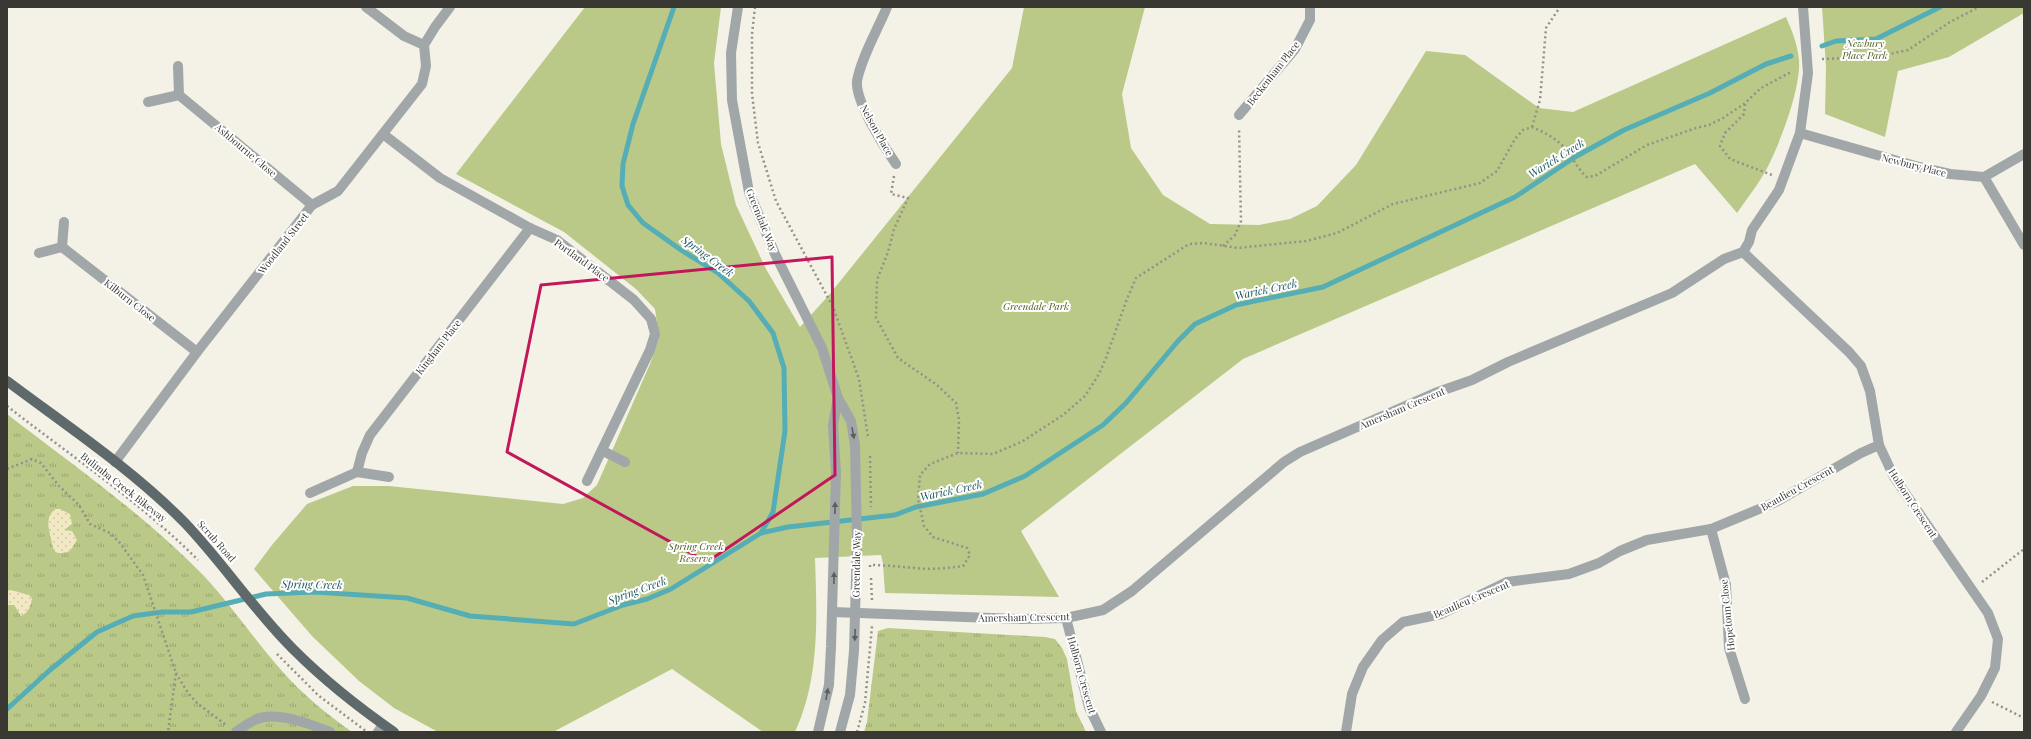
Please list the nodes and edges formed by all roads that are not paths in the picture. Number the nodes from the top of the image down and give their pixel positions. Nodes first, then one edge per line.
1 (366, 7) edge
2 (450, 7) edge
3 (738, 7) edge
4 (888, 7) edge
5 (1310, 7) edge
6 (1803, 7) edge
7 (424, 45) junction
8 (178, 66) dead end
9 (179, 95) junction
10 (148, 102) dead end
11 (1240, 116) road end
12 (383, 134) junction
13 (1800, 134) junction
14 (2024, 154) edge
15 (896, 164) road end
16 (1984, 177) junction
17 (312, 205) junction
18 (64, 222) dead end
19 (530, 228) junction
20 (2024, 246) edge
21 (62, 247) junction
22 (1743, 252) junction
23 (39, 253) dead end
24 (197, 352) junction
25 (7, 381) edge
26 (838, 398) junction
27 (1879, 445) junction
28 (602, 451) junction
29 (115, 462) junction
30 (625, 462) dead end
31 (357, 472) junction
32 (389, 477) dead end
33 (587, 482) dead end
34 (310, 493) dead end
35 (1711, 530) junction
36 (833, 612) junction
37 (856, 614) junction
38 (1066, 618) junction
39 (1745, 699) dead end
40 (381, 728) edge
41 (233, 730) edge
42 (330, 732) edge
43 (394, 732) edge
44 (818, 732) edge
45 (840, 732) edge
46 (1101, 732) edge
47 (1346, 732) edge
48 (1956, 732) edge

1 - 7 street
2 - 7 street
3 - 26 street, Greendale Way
4 - 15 street, Nelson Place
5 - 11 street, Beckenham Place
6 - 13 street
7 - 12 street, Woodland Street
8 - 9 street
9 - 10 street
9 - 17 street, Ashbourne Close
12 - 17 street, Woodland Street
12 - 19 street, Portland Place
13 - 16 street, Newbury Place
13 - 22 street
14 - 16 street
16 - 20 street
17 - 24 street, Woodland Street
18 - 21 street
19 - 28 street, Portland Place
19 - 31 street, Kingham Place
21 - 23 street
21 - 24 street, Kilburn Close
22 - 27 street, Holborn Crescent
22 - 38 street, Amersham Crescent
24 - 29 street, Woodland Street
25 - 29 main road, Scrub Road
36 -> 26 street, Greendale Way
26 -> 37 street, Greendale Way
27 - 35 street, Beaulieu Crescent
27 - 48 street, Holborn Crescent
28 - 30 street
28 - 33 street, Portland Place
29 - 40 main road, Scrub Road
31 - 32 street
31 - 34 street
35 - 39 street, Hopetoun Close
35 - 47 street, Beaulieu Crescent
36 - 37 street, Amersham Crescent
44 -> 36 street, Greendale Way
37 - 38 street, Amersham Crescent
37 -> 45 street, Greendale Way
38 - 46 street, Holborn Crescent
40 - 43 main road, Scrub Road
41 - 42 street

